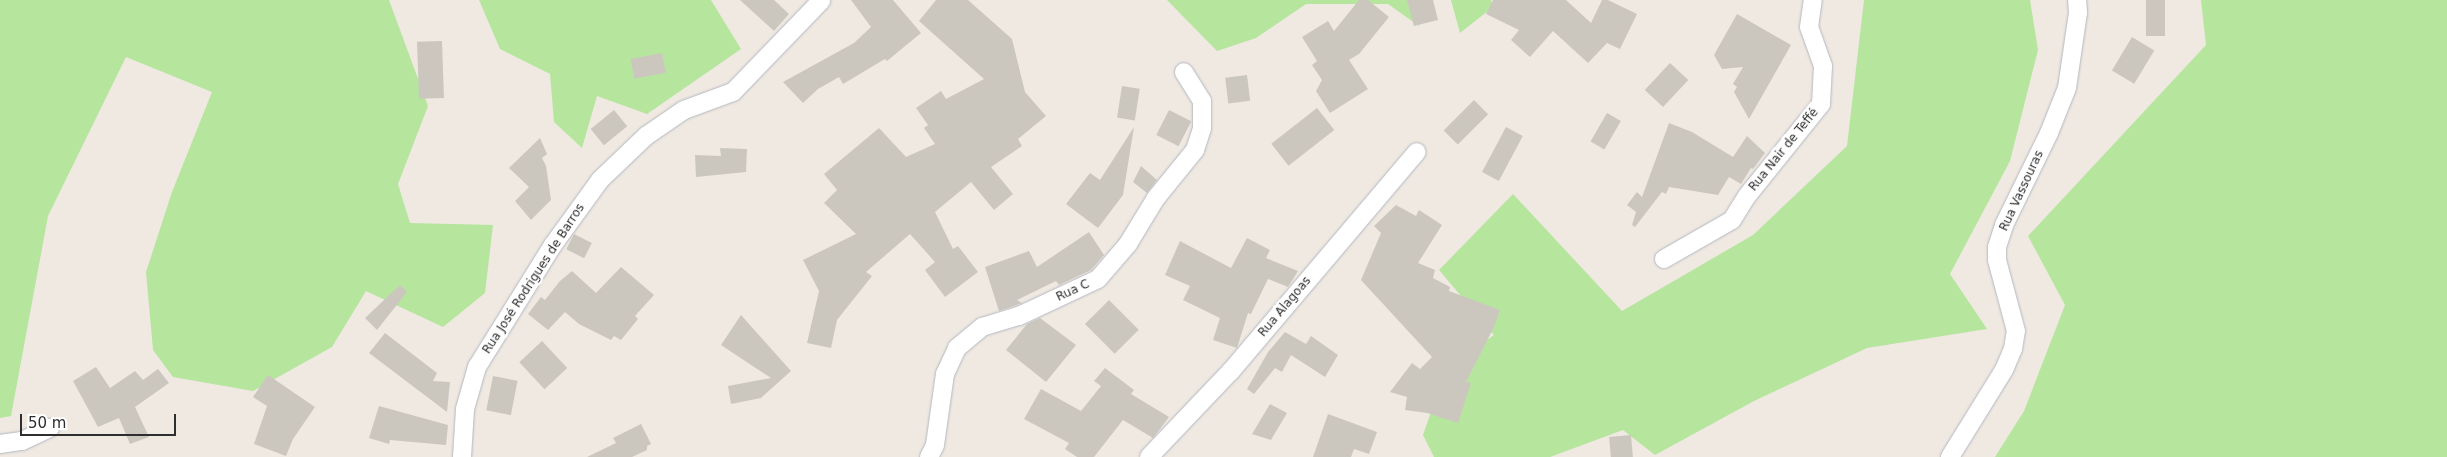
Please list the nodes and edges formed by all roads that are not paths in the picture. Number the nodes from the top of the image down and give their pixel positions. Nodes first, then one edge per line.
1 (1812, 0) edge
2 (2077, 0) edge
3 (821, 2) dead end
4 (1184, 72) dead end
5 (1417, 152) dead end
6 (1664, 259) dead end
7 (50, 428) dead end
8 (0, 444) edge
9 (462, 457) edge
10 (929, 457) edge
11 (1149, 457) edge
12 (1950, 457) edge

1 - 6 street, Rua Nair de Teffé
2 - 12 street, Rua Vassouras
3 - 9 street, Rua José Rodrigues de Barros
4 - 10 street, Rua C
5 - 11 street, Rua Alagoas
7 - 8 street

